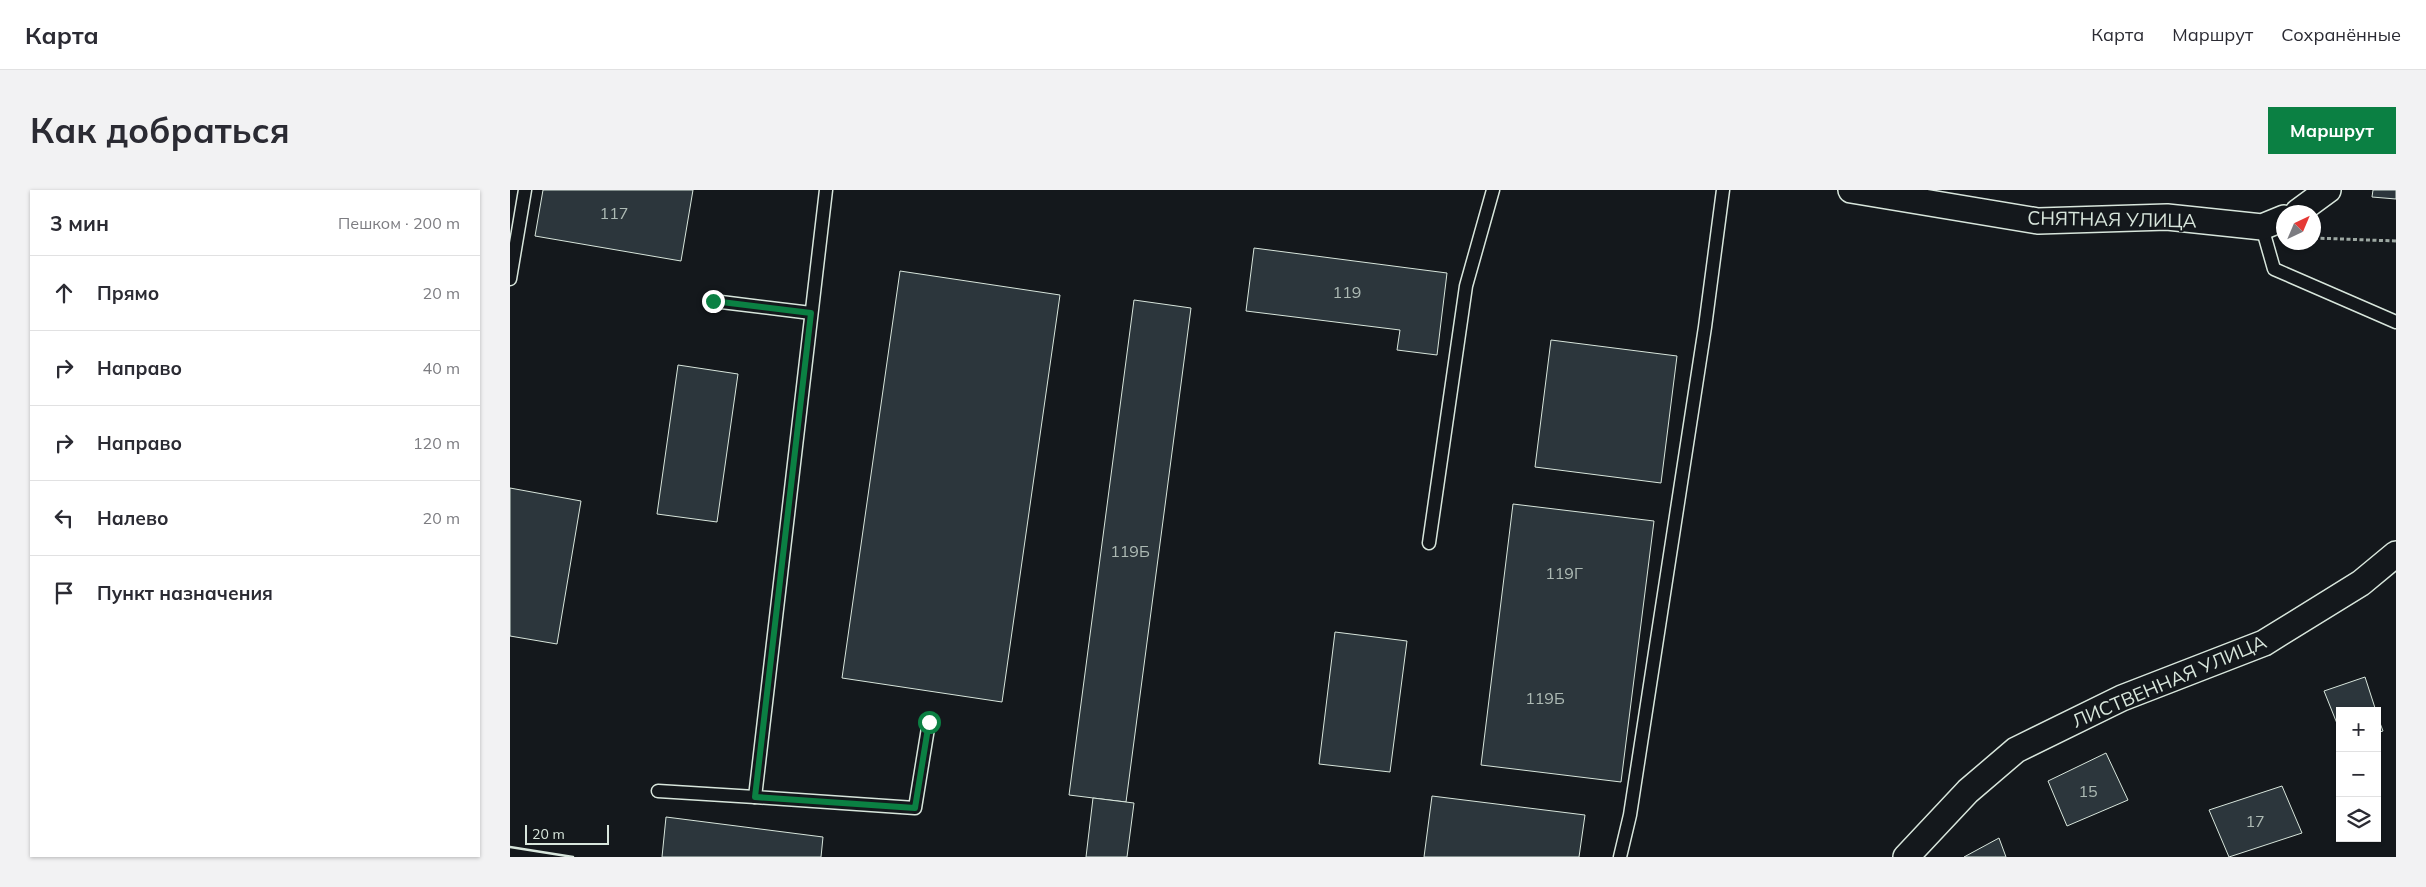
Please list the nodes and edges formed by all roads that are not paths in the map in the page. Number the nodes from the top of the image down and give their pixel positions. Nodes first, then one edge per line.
1 (525, 190) edge
2 (826, 190) edge
3 (1493, 190) edge
4 (1723, 190) edge
5 (1851, 190) edge
6 (2328, 190) edge
7 (2308, 205) edge
8 (2273, 223) edge
9 (510, 279) edge
10 (713, 301) dead end
11 (811, 313) junction
12 (2396, 322) edge
13 (1429, 543) dead end
14 (2396, 554) edge
15 (929, 722) dead end
16 (658, 791) dead end
17 (755, 797) junction
18 (1620, 857) edge
19 (1906, 857) edge

1 - 9 lane
2 - 11 lane
3 - 13 lane
4 - 18 lane
5 - 8 street, СНЯТНАЯ УЛИЦА
6 - 7 street
8 - 12 lane
10 - 11 lane
11 - 17 lane
14 - 19 street, ЛИСТВЕННАЯ УЛИЦА
15 - 17 lane
16 - 17 lane

